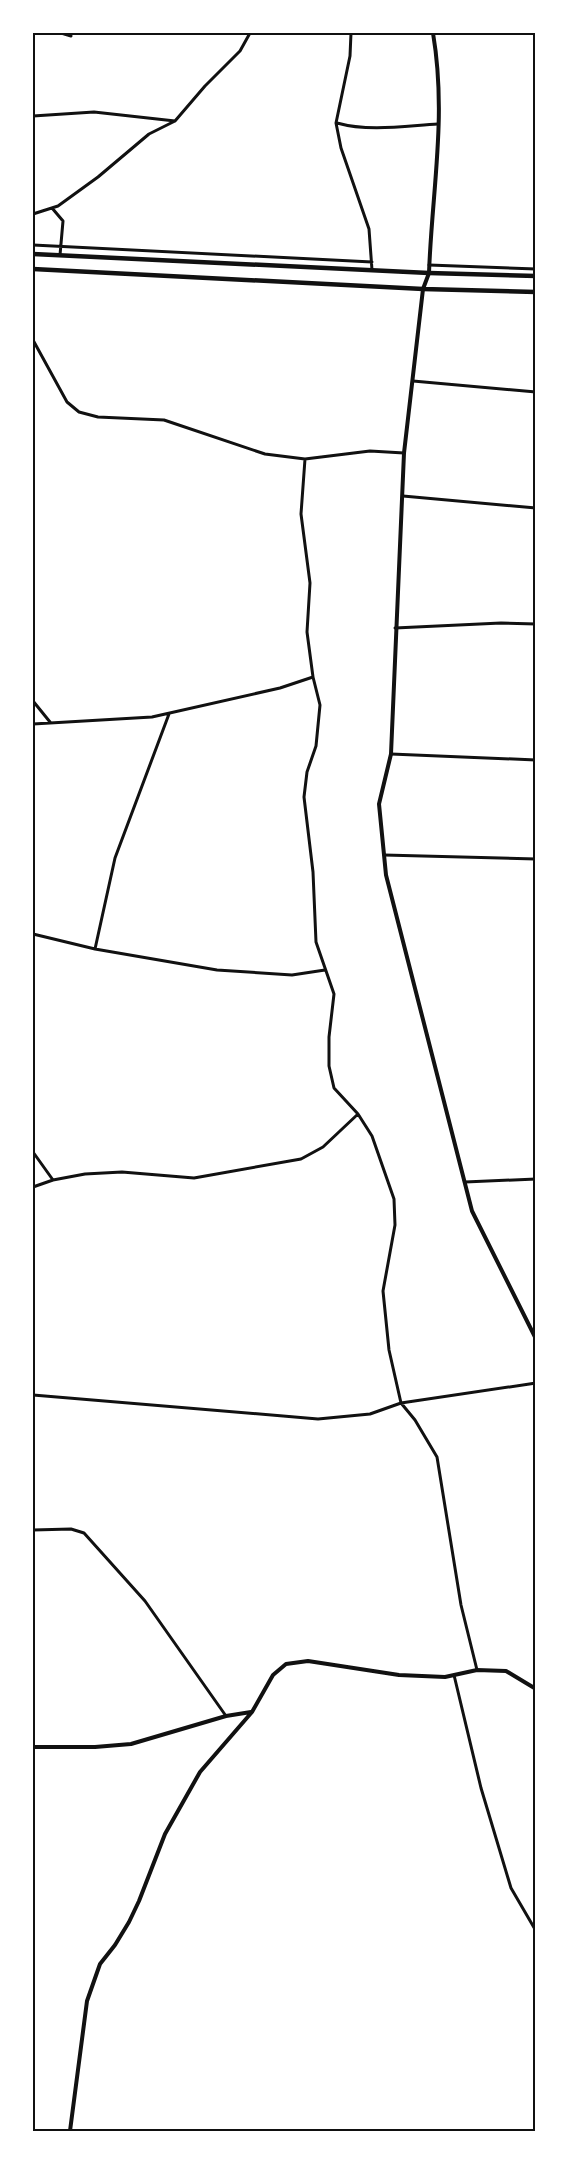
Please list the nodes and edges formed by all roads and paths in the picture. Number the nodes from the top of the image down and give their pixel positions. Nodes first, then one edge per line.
1 (61, 33) edge
2 (250, 33) edge
3 (351, 33) edge
4 (433, 33) edge
5 (71, 36) dead end
6 (33, 116) edge
7 (175, 121) junction
8 (336, 123) junction
9 (440, 124) junction
10 (52, 208) junction
11 (33, 214) edge
12 (33, 245) edge
13 (60, 246) junction
14 (33, 254) edge
15 (60, 255) junction
16 (372, 261) junction
17 (429, 265) junction
18 (536, 269) edge
19 (33, 270) edge
20 (372, 270) junction
21 (429, 273) junction
22 (536, 276) edge
23 (423, 289) junction
24 (536, 292) edge
25 (33, 340) edge
26 (413, 381) junction
27 (536, 392) edge
28 (404, 453) junction
29 (305, 459) junction
30 (403, 496) junction
31 (536, 508) edge
32 (536, 624) edge
33 (396, 628) junction
34 (313, 677) junction
35 (33, 701) edge
36 (170, 714) junction
37 (50, 722) junction
38 (33, 724) edge
39 (391, 754) junction
40 (536, 760) edge
41 (384, 855) junction
42 (536, 859) edge
43 (33, 934) edge
44 (95, 949) junction
45 (325, 970) junction
46 (358, 1114) junction
47 (33, 1152) edge
48 (536, 1179) edge
49 (53, 1180) junction
50 (465, 1182) junction
51 (33, 1187) edge
52 (536, 1339) edge
53 (536, 1383) edge
54 (33, 1395) edge
55 (401, 1403) junction
56 (33, 1530) edge
57 (477, 1670) junction
58 (454, 1675) junction
59 (536, 1689) edge
60 (252, 1712) junction
61 (226, 1716) junction
62 (33, 1747) edge
63 (536, 1930) edge
64 (70, 2131) edge

1 - 5 street
2 - 7 street
3 - 8 street
4 - 9 street
6 - 7 street
7 - 10 street
8 - 9 street
8 - 16 street
9 - 17 street
10 - 11 street
10 - 13 street
12 - 13 street
13 - 15 street
13 - 16 street
14 - 15 main road
15 - 20 main road
16 - 20 street
17 - 18 street
17 - 21 street
19 - 23 main road
20 - 21 main road
21 - 22 main road
21 - 23 street
23 - 24 main road
23 - 26 street
25 - 29 street
26 - 27 street
26 - 28 street
28 - 29 street
28 - 30 street
29 - 34 street
30 - 31 street
30 - 33 street
32 - 33 street
33 - 39 street
34 - 36 street
34 - 45 street
35 - 37 street
36 - 37 street
36 - 44 street
37 - 38 street
39 - 40 street
39 - 41 street
41 - 42 street
41 - 50 street
43 - 44 street
44 - 45 street
45 - 46 street
46 - 49 street
46 - 55 street
47 - 49 street
48 - 50 street
49 - 51 street
50 - 52 street
53 - 55 street
54 - 55 street
55 - 57 street
56 - 61 street
57 - 58 street
57 - 59 street
58 - 60 street
58 - 63 street
60 - 61 street
60 - 64 street
61 - 62 street

